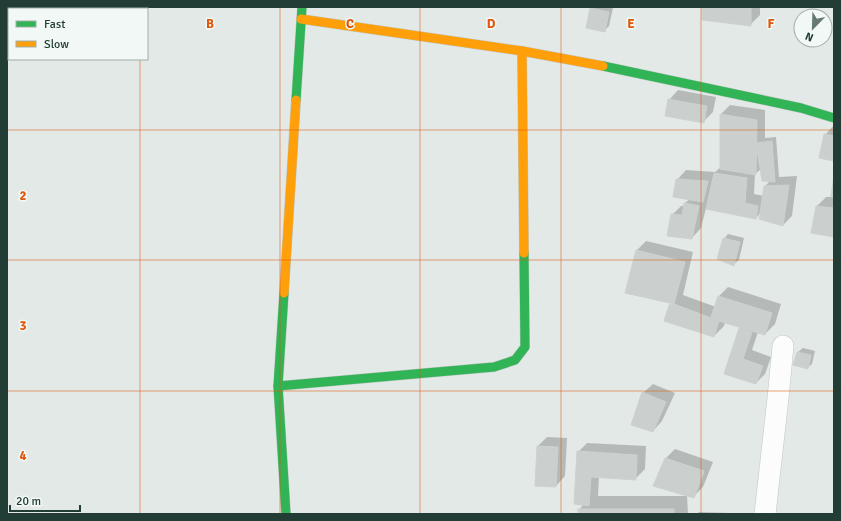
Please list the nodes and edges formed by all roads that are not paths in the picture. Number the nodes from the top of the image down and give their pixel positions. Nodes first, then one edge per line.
1 (302, 7) edge
2 (301, 19) junction
3 (522, 51) junction
4 (834, 118) edge
5 (783, 346) dead end
6 (278, 386) junction
7 (286, 514) edge
8 (765, 514) edge

1 - 2 street
2 - 3 street
2 - 6 street
3 - 4 street
3 - 6 street
5 - 8 street
6 - 7 street

